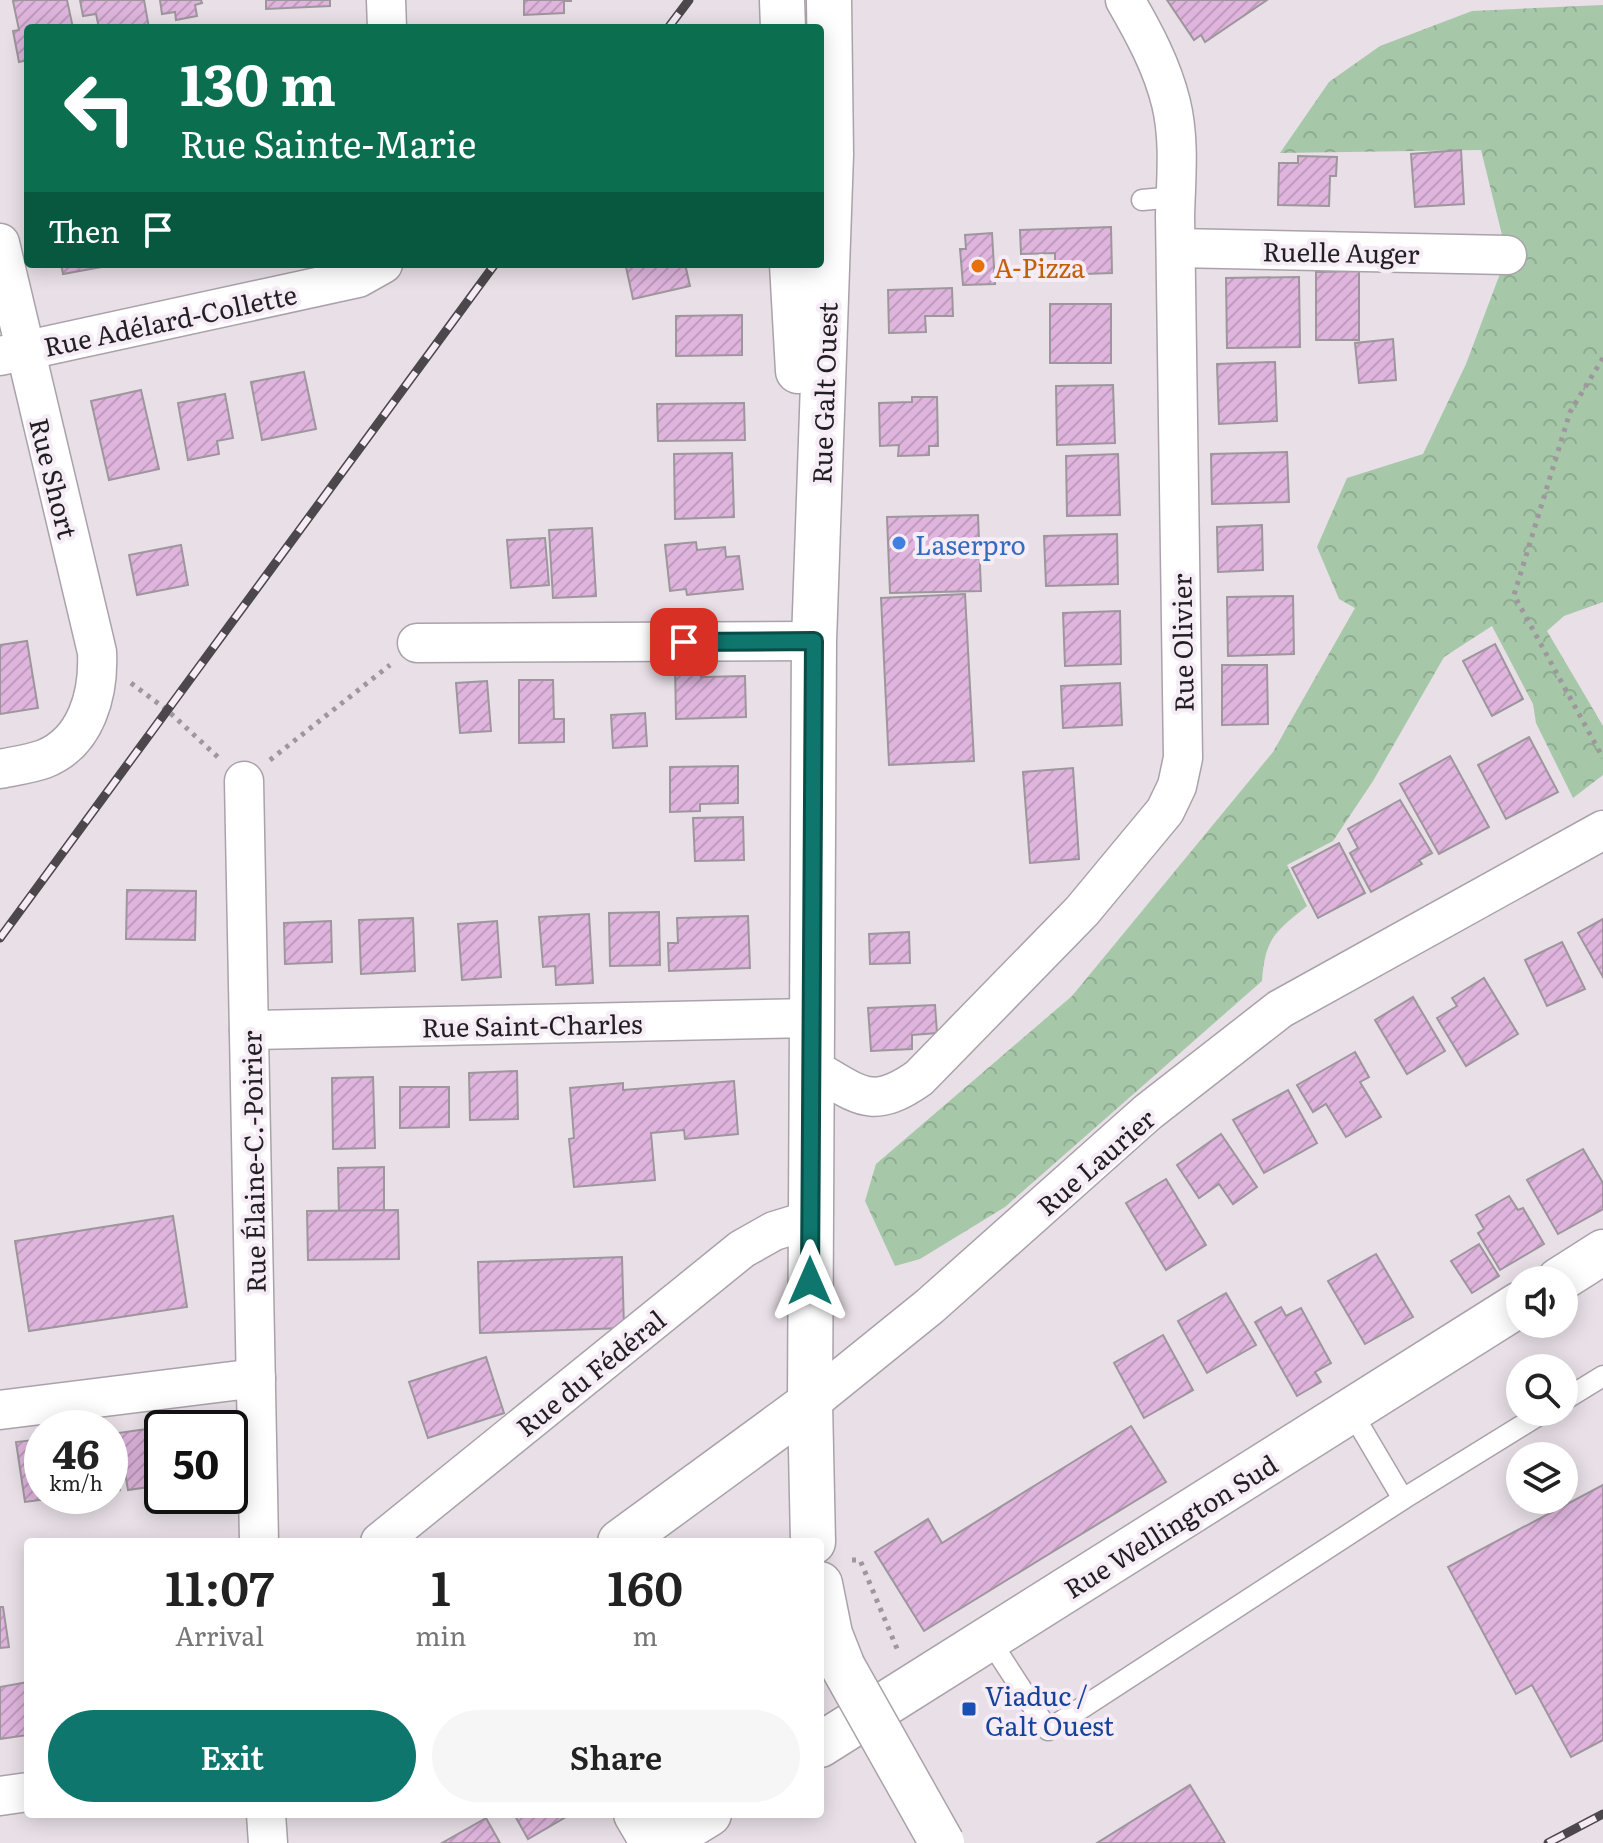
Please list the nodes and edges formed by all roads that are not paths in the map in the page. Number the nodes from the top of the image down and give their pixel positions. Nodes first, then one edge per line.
1 (386, 0) edge
2 (782, 0) edge
3 (829, 0) edge
4 (1125, 0) edge
5 (387, 24) edge
6 (783, 24) edge
7 (0, 243) edge
8 (1176, 248) junction
9 (1507, 255) dead end
10 (376, 268) edge
11 (792, 268) edge
12 (12, 353) edge
13 (814, 641) junction
14 (417, 643) road end
15 (0, 769) edge
16 (244, 781) road end
17 (1603, 830) edge
18 (814, 1018) junction
19 (249, 1030) junction
20 (812, 1068) junction
21 (810, 1220) junction
22 (1603, 1252) edge
23 (1578, 1268) edge
24 (1506, 1313) edge
25 (1603, 1376) edge
26 (256, 1378) junction
27 (1578, 1391) edge
28 (810, 1403) junction
29 (0, 1410) edge
30 (1351, 1411) junction
31 (1521, 1426) edge
32 (1403, 1499) junction
33 (259, 1538) edge
34 (385, 1538) edge
35 (625, 1538) edge
36 (813, 1538) edge
37 (836, 1572) edge
38 (989, 1639) junction
39 (831, 1642) edge
40 (824, 1742) edge
41 (24, 1793) edge
42 (0, 1796) edge
43 (266, 1818) edge
44 (638, 1818) edge
45 (703, 1818) edge
46 (268, 1843) edge
47 (653, 1843) edge
48 (662, 1843) edge
49 (942, 1843) edge

1 - 5 street
2 - 6 main road
3 - 13 main road, Rue Galt Ouest
4 - 8 street, Rue Olivier
7 - 12 street, Rue Short
8 - 9 street, Ruelle Auger
8 - 20 street, Rue Olivier
10 - 12 street, Rue Adélard-Collette
11 - 13 main road, Rue Galt Ouest
12 - 15 street, Rue Short
13 - 14 street
13 - 18 main road, Rue Galt Ouest
16 - 19 street, Rue Élaine-C.-Poirier
17 - 28 street, Rue Laurier
18 - 19 street, Rue Saint-Charles
18 - 20 main road, Rue Galt Ouest
19 - 26 street, Rue Élaine-C.-Poirier
20 - 21 main road, Rue Galt Ouest
21 - 28 main road, Rue Galt Ouest
21 - 34 street, Rue du Fédéral
22 - 23 main road
24 - 30 main road, Rue Wellington Sud
25 - 27 lane
26 - 29 street
26 - 33 street, Rue Élaine-C.-Poirier
28 - 35 main road, Rue Laurier
28 - 36 main road, Rue Galt Ouest
30 - 32 lane
30 - 38 main road, Rue Wellington Sud
31 - 32 lane
32 - 38 lane
37 - 39 main road
38 - 40 main road, Rue Wellington Sud
39 - 49 main road, bridge
41 - 42 street
43 - 46 street
44 - 47 main road
45 - 48 main road

